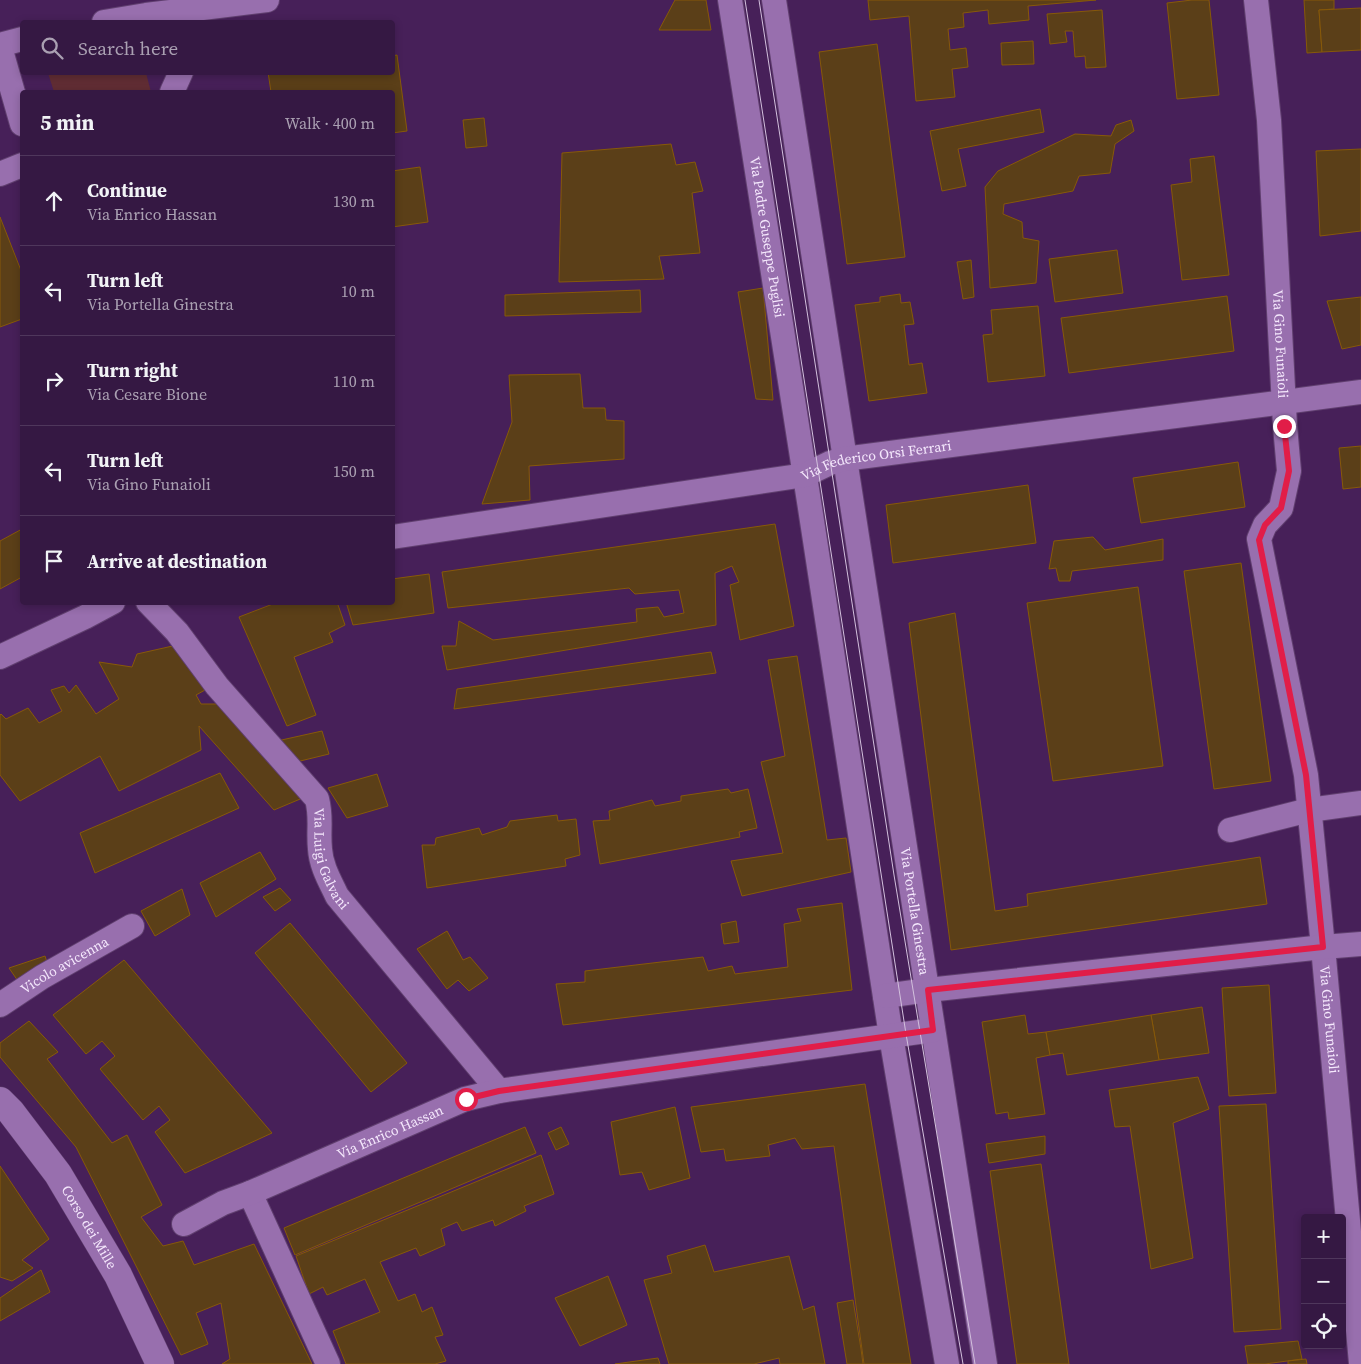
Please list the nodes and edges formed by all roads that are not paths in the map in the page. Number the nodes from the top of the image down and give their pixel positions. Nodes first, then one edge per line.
1 (730, 0) edge
2 (774, 0) edge
3 (1256, 0) edge
4 (254, 1) edge
5 (149, 19) edge
6 (134, 20) edge
7 (221, 20) edge
8 (20, 40) edge
9 (0, 46) edge
10 (180, 75) edge
11 (173, 90) edge
12 (20, 117) edge
13 (20, 166) edge
14 (0, 174) edge
15 (1361, 392) edge
16 (1284, 401) junction
17 (844, 459) junction
18 (805, 475) junction
19 (395, 537) edge
20 (108, 605) edge
21 (151, 605) edge
22 (0, 657) edge
23 (1361, 803) edge
24 (1310, 810) junction
25 (1230, 830) dead end
26 (132, 926) dead end
27 (1361, 944) edge
28 (1323, 947) junction
29 (928, 990) junction
30 (885, 996) junction
31 (0, 1005) edge
32 (933, 1030) junction
33 (891, 1036) junction
34 (499, 1091) junction
35 (0, 1101) edge
36 (250, 1193) junction
37 (184, 1224) dead end
38 (1361, 1363) edge
39 (160, 1364) edge
40 (328, 1364) edge
41 (947, 1364) edge
42 (985, 1364) edge

1 - 18 street, Via Padre Guseppe Puglisi
2 - 17 street
3 - 16 street, Via Gino Funaioli
4 - 5 street
4 - 7 street
5 - 6 street
8 - 9 street
9 - 12 street
10 - 11 street
13 - 14 street
15 - 16 street, Via Federico Orsi Ferrari
16 - 17 street, Via Federico Orsi Ferrari
16 - 24 street, Via Gino Funaioli
17 - 18 street, Via Federico Orsi Ferrari
17 - 29 street, Via Portella Ginestra
18 - 19 street, Via Federico Orsi Ferrari
18 - 30 street
20 - 22 street
21 - 34 street, Via Luigi Galvani
23 - 24 street
24 - 25 street
24 - 28 street, Via Gino Funaioli
26 - 31 street, Vicolo avicenna
27 - 28 street
28 - 29 street
28 - 38 street, Via Gino Funaioli
29 - 30 street
29 - 32 street, Via Portella Ginestra
30 - 33 street
32 - 33 street, Via Enrico Hassan
32 - 42 street, Via Portella Ginestra
33 - 34 street, Via Enrico Hassan
33 - 41 street
34 - 36 street, Via Enrico Hassan
35 - 39 street, Corso dei Mille
36 - 37 street, Via Enrico Hassan
36 - 40 street

